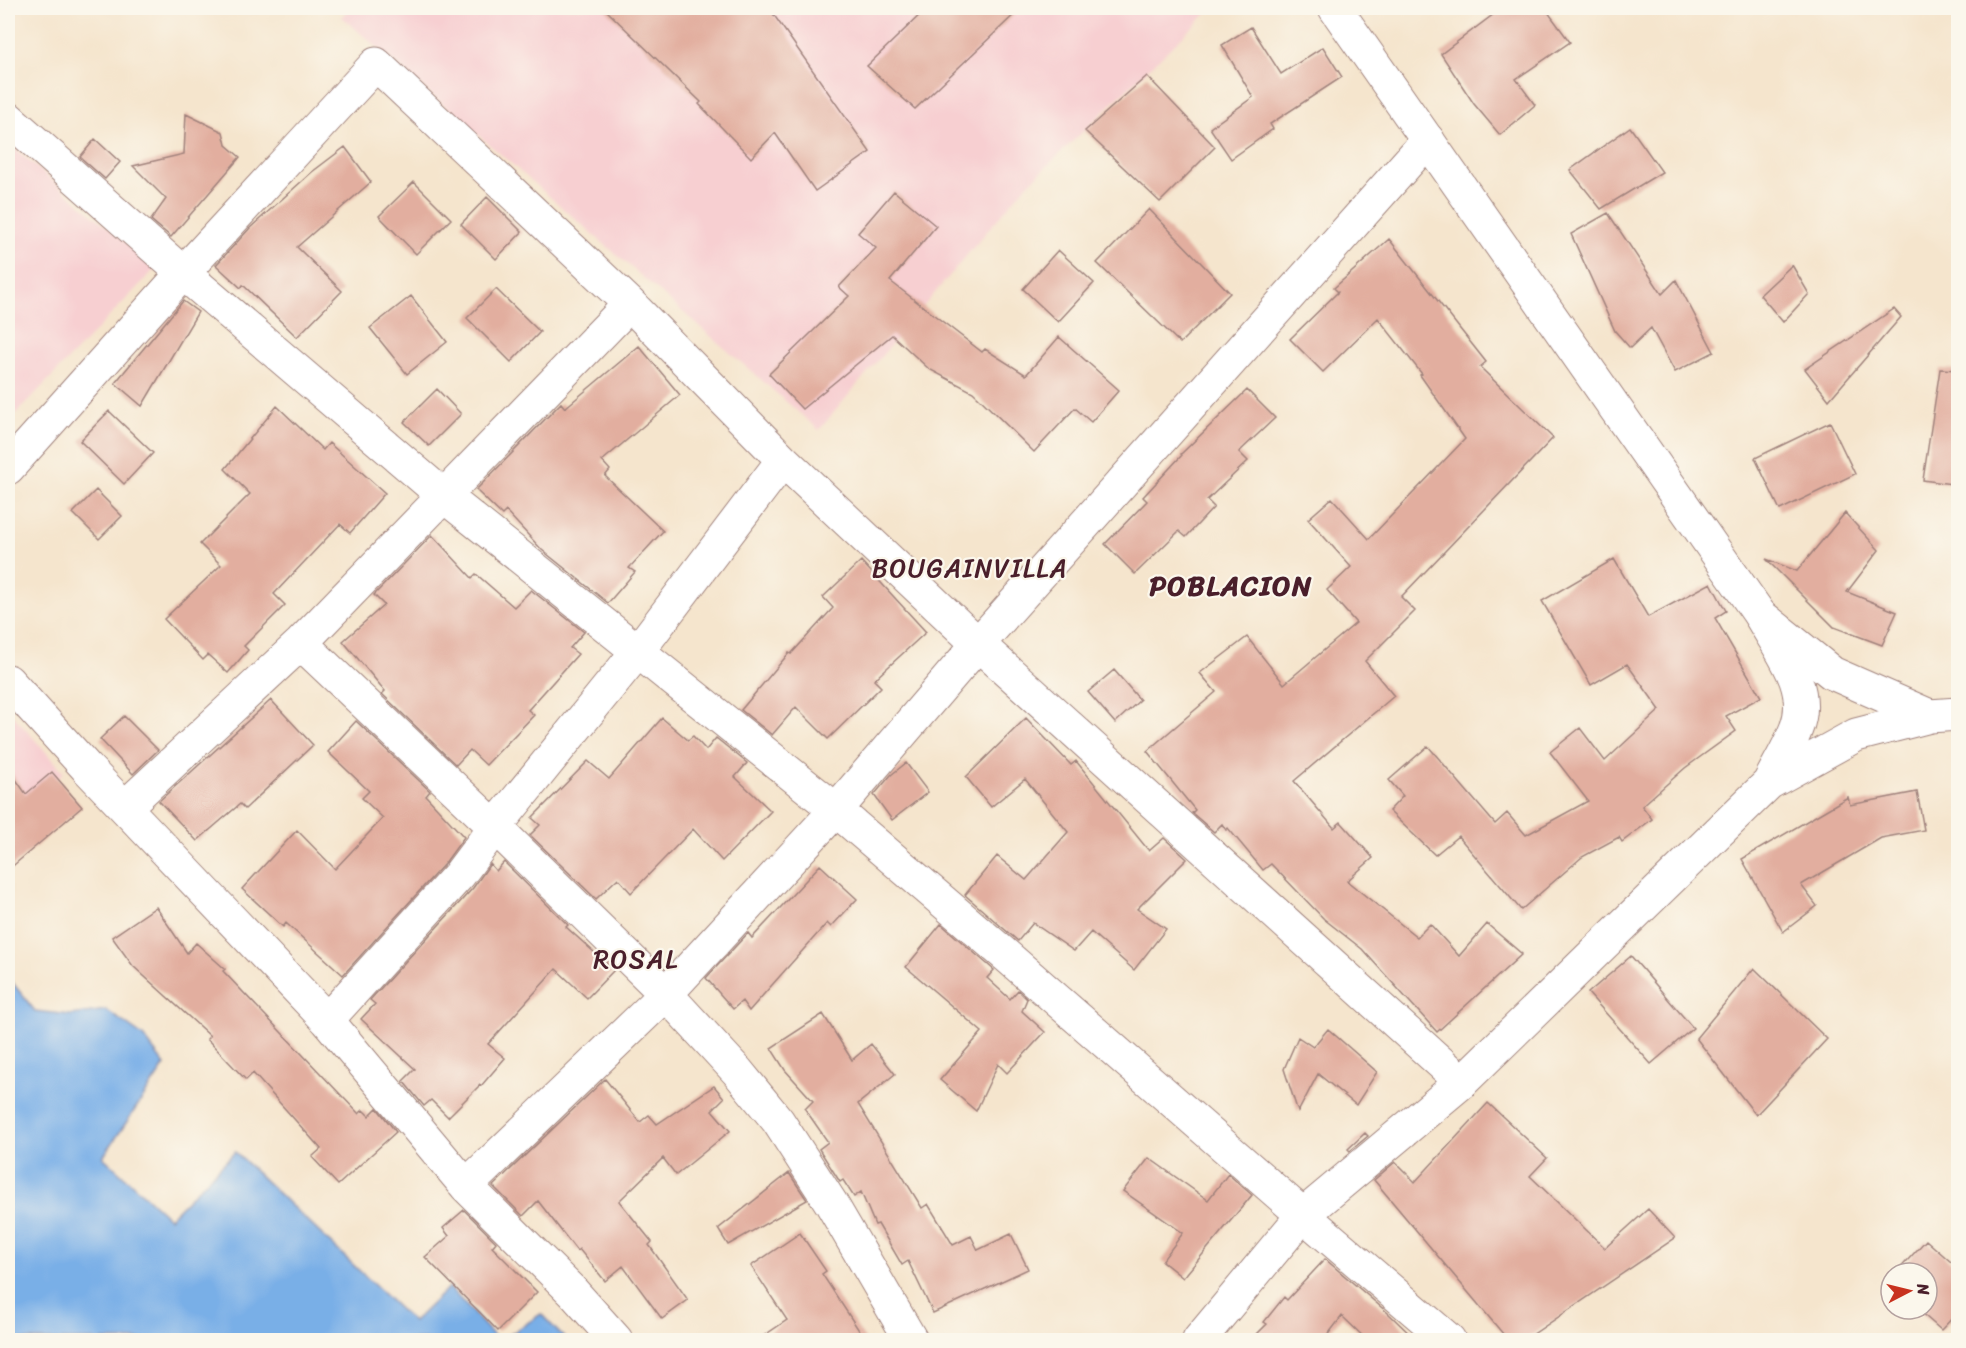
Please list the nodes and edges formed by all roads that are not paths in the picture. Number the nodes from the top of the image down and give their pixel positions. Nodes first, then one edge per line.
1 (1335, 8) edge
2 (8, 118) edge
3 (1428, 140) junction
4 (183, 273) junction
5 (630, 304) junction
6 (783, 460) junction
7 (8, 468) edge
8 (444, 496) junction
9 (1760, 615) junction
10 (301, 643) junction
11 (978, 644) junction
12 (638, 651) junction
13 (8, 681) edge
14 (1944, 715) edge
15 (1769, 783) junction
16 (125, 807) junction
17 (836, 810) junction
18 (495, 827) junction
19 (666, 994) junction
20 (327, 1020) junction
21 (1462, 1082) junction
22 (466, 1186) junction
23 (1303, 1215) junction
24 (616, 1341) edge
25 (911, 1341) edge
26 (1199, 1341) edge
27 (1449, 1341) edge

1 - 3 street
2 - 4 street
3 - 9 street
3 - 11 street
4 - 5 street
4 - 7 street
4 - 8 street
5 - 6 street
5 - 8 street
6 - 11 street
6 - 12 street
8 - 10 street
8 - 12 street
9 - 14 street
9 - 15 street
10 - 16 street
10 - 18 street
11 - 17 street
11 - 21 street
12 - 17 street
12 - 18 street
13 - 16 street
14 - 15 street
15 - 21 street
16 - 20 street
17 - 19 street
17 - 23 street
18 - 19 street
18 - 20 street
19 - 22 street
19 - 25 street
20 - 22 street
21 - 23 street
22 - 24 street
23 - 26 street
23 - 27 street

